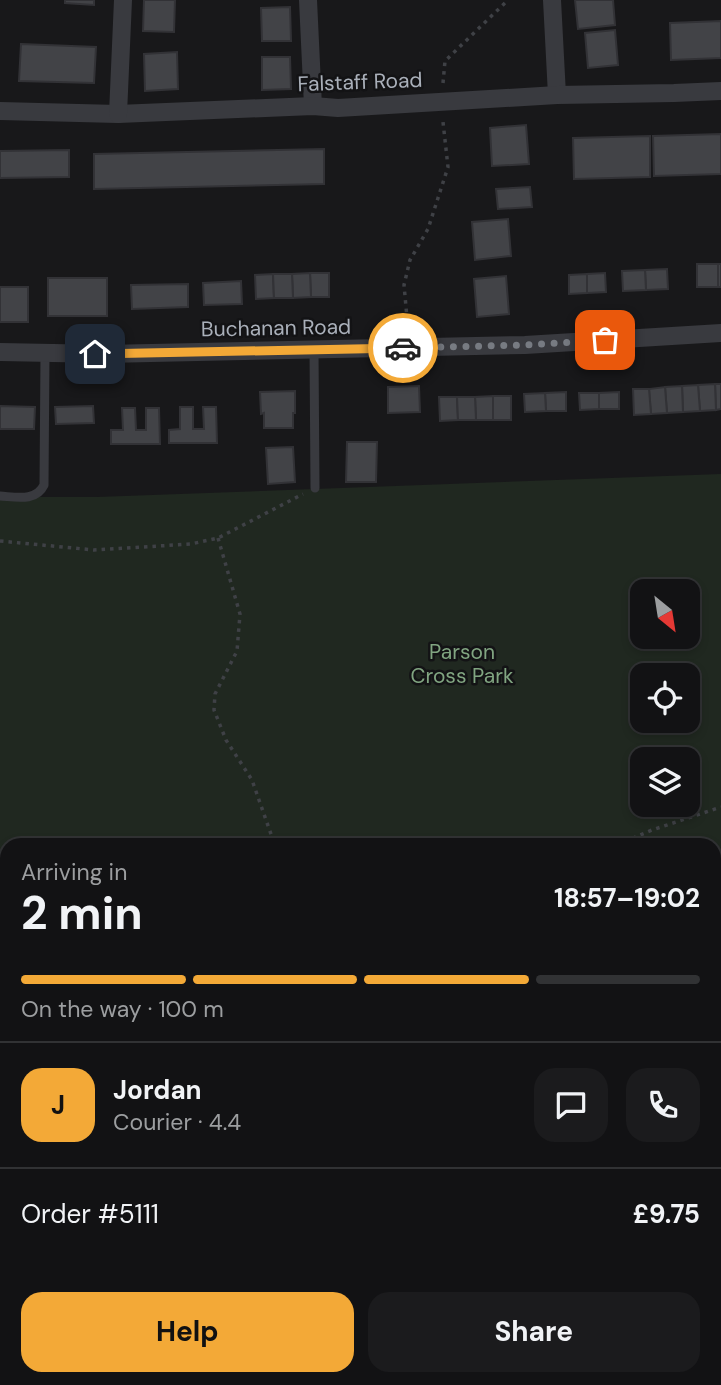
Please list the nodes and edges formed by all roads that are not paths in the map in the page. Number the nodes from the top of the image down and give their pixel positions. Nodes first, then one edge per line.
1 (123, 0) edge
2 (308, 0) edge
3 (552, 0) edge
4 (721, 90) edge
5 (557, 95) junction
6 (313, 106) junction
7 (0, 111) edge
8 (118, 114) junction
9 (721, 333) edge
10 (314, 350) junction
11 (0, 352) edge
12 (45, 353) junction
13 (314, 488) road end
14 (0, 496) edge

1 - 8 street
2 - 6 street
3 - 5 street
4 - 5 street, Falstaff Road
5 - 6 street, Falstaff Road
6 - 8 street, Falstaff Road
7 - 8 street, Falstaff Road
9 - 10 street, Buchanan Road
10 - 12 street, Buchanan Road
10 - 13 lane
11 - 12 street, Buchanan Road
12 - 14 lane

